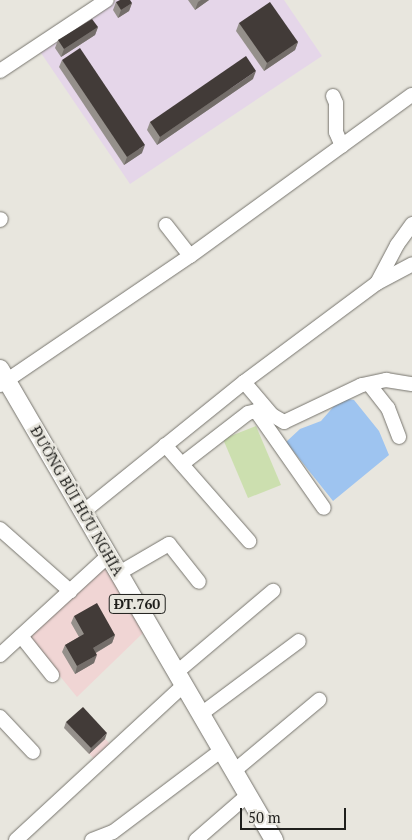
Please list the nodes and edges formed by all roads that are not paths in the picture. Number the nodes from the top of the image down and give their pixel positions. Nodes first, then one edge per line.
1 (107, 0) edge
2 (0, 71) edge
3 (412, 95) edge
4 (333, 96) dead end
5 (342, 146) junction
6 (412, 224) edge
7 (166, 225) dead end
8 (190, 256) junction
9 (412, 264) edge
10 (377, 283) junction
11 (2, 378) edge
12 (244, 382) junction
13 (369, 384) junction
14 (412, 384) edge
15 (399, 437) dead end
16 (166, 445) junction
17 (182, 464) junction
18 (324, 508) dead end
19 (83, 512) junction
20 (0, 529) edge
21 (249, 540) dead end
22 (108, 556) junction
23 (119, 574) junction
24 (199, 582) dead end
25 (70, 591) junction
26 (273, 591) dead end
27 (21, 636) junction
28 (298, 641) dead end
29 (0, 655) edge
30 (52, 675) dead end
31 (180, 678) junction
32 (319, 700) dead end
33 (201, 714) junction
34 (3, 726) edge
35 (222, 750) junction
36 (33, 752) dead end
37 (234, 771) junction
38 (248, 795) junction
39 (16, 840) edge
40 (92, 840) edge
41 (196, 840) edge
42 (274, 840) edge

1 - 2 street
3 - 5 street
4 - 5 street
5 - 8 street
6 - 10 street
7 - 8 street
8 - 11 street
9 - 10 street
10 - 12 street
11 - 19 main road, ĐƯỜNG BÙI HỮU NGHĨA / ĐT.760
12 - 13 street
12 - 16 street
13 - 14 street
13 - 15 street
16 - 17 street
16 - 19 street
17 - 18 street
17 - 21 street
19 - 22 main road, ĐƯỜNG BÙI HỮU NGHĨA / ĐT.760
20 - 25 street
22 - 23 main road, ĐƯỜNG BÙI HỮU NGHĨA / ĐT.760
22 - 25 street
23 - 24 street
23 - 31 main road, ĐƯỜNG BÙI HỮU NGHĨA / ĐT.760
25 - 27 street
26 - 31 street
27 - 29 street
27 - 30 street
28 - 33 street
31 - 33 main road, ĐƯỜNG BÙI HỮU NGHĨA / ĐT.760
31 - 39 street
32 - 37 street
33 - 35 main road, ĐƯỜNG BÙI HỮU NGHĨA / ĐT.760
34 - 36 street
35 - 37 main road, ĐƯỜNG BÙI HỮU NGHĨA / ĐT.760
35 - 40 street
37 - 38 main road, ĐƯỜNG BÙI HỮU NGHĨA / ĐT.760
38 - 41 street
38 - 42 main road, ĐƯỜNG BÙI HỮU NGHĨA / ĐT.760

